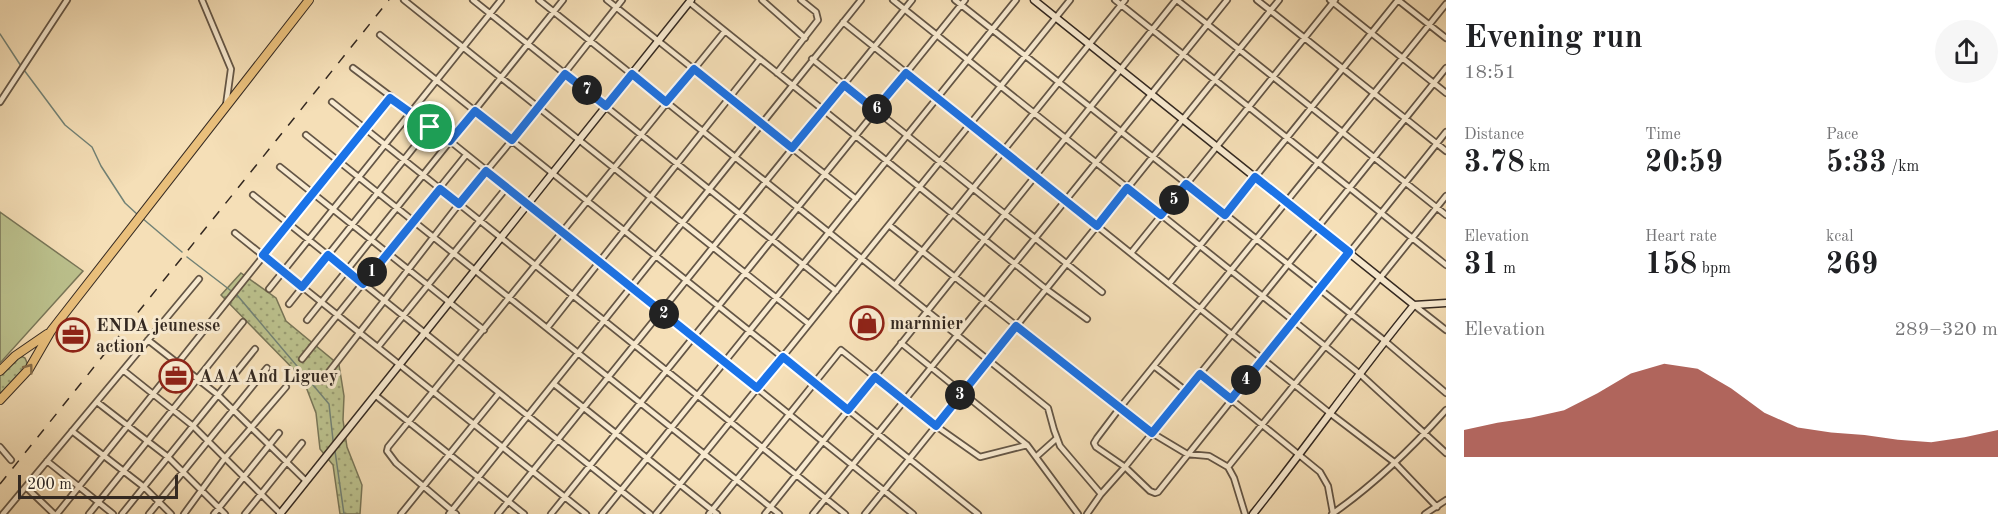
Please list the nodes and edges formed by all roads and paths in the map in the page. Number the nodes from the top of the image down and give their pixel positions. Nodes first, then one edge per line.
1 (67, 0) edge
2 (202, 0) edge
3 (309, 0) edge
4 (404, 0) edge
5 (473, 0) edge
6 (501, 0) edge
7 (539, 0) edge
8 (564, 0) edge
9 (607, 0) edge
10 (622, 0) edge
11 (762, 0) edge
12 (801, 0) edge
13 (861, 0) edge
14 (893, 0) edge
15 (912, 0) edge
16 (956, 0) edge
17 (1016, 0) edge
18 (1034, 0) edge
19 (1070, 0) edge
20 (1115, 0) edge
21 (1177, 0) edge
22 (1227, 0) edge
23 (1257, 0) edge
24 (1278, 0) edge
25 (1398, 0) edge
26 (689, 1) edge
27 (1333, 1) edge
28 (963, 2) edge
29 (1123, 2) edge
30 (1446, 4) edge
31 (616, 7) junction
32 (904, 10) junction
33 (1270, 10) junction
34 (554, 12) junction
35 (490, 14) junction
36 (1056, 17) junction
37 (843, 22) junction
38 (1207, 24) junction
39 (1429, 25) junction
40 (992, 29) junction
41 (1152, 30) junction
42 (725, 31) junction
43 (1371, 33) junction
44 (380, 35) dead end
45 (937, 35) junction
46 (805, 38) junction
47 (1304, 38) junction
48 (1446, 38) edge
49 (591, 41) junction
50 (658, 41) junction
51 (528, 44) junction
52 (1089, 44) junction
53 (463, 47) junction
54 (874, 47) junction
55 (1239, 49) junction
56 (1183, 54) junction
57 (1025, 56) junction
58 (1402, 58) junction
59 (760, 59) junction
60 (812, 59) junction
61 (968, 60) junction
62 (1446, 68) edge
63 (354, 69) dead end
64 (694, 69) junction
65 (1120, 69) junction
66 (1343, 69) junction
67 (777, 73) junction
68 (906, 73) junction
69 (565, 74) junction
70 (632, 74) junction
71 (1273, 76) junction
72 (501, 77) junction
73 (437, 80) junction
74 (1215, 80) junction
75 (1058, 82) junction
76 (1434, 83) junction
77 (792, 85) junction
78 (844, 85) junction
79 (1000, 86) junction
80 (1374, 93) junction
81 (1446, 93) edge
82 (1151, 94) junction
83 (730, 97) junction
84 (390, 98) junction
85 (937, 98) junction
86 (0, 102) edge
87 (332, 102) dead end
88 (666, 102) junction
89 (226, 105) junction
90 (606, 106) junction
91 (538, 107) junction
92 (1090, 107) junction
93 (1249, 107) junction
94 (1311, 107) junction
95 (824, 110) junction
96 (875, 110) junction
97 (411, 111) junction
98 (475, 111) junction
99 (1034, 113) junction
100 (1183, 119) junction
101 (1405, 119) junction
102 (762, 124) junction
103 (970, 124) junction
104 (430, 127) junction
105 (365, 129) junction
106 (703, 131) junction
107 (1120, 132) junction
108 (1342, 132) junction
109 (1446, 132) edge
110 (306, 135) dead end
111 (641, 135) junction
112 (907, 135) junction
113 (856, 136) junction
114 (1065, 138) junction
115 (1287, 138) junction
116 (512, 140) junction
117 (579, 140) junction
118 (450, 141) junction
119 (1437, 144) junction
120 (385, 145) junction
121 (1217, 146) junction
122 (792, 148) junction
123 (1003, 151) junction
124 (1446, 152) edge
125 (466, 155) junction
126 (735, 157) junction
127 (1152, 157) junction
128 (1374, 158) junction
129 (404, 160) junction
130 (339, 161) junction
131 (886, 161) junction
132 (940, 162) junction
133 (1318, 162) junction
134 (1096, 163) junction
135 (678, 165) junction
136 (280, 167) dead end
137 (614, 168) junction
138 (486, 171) junction
139 (552, 173) junction
140 (825, 174) junction
141 (423, 175) junction
142 (1035, 176) junction
143 (359, 177) junction
144 (1255, 177) junction
145 (766, 182) junction
146 (1405, 183) junction
147 (1186, 184) junction
148 (919, 187) junction
149 (507, 188) junction
150 (973, 188) junction
151 (1127, 188) junction
152 (1350, 188) junction
153 (440, 189) junction
154 (709, 190) junction
155 (313, 193) junction
156 (378, 193) junction
157 (253, 195) dead end
158 (1446, 196) edge
159 (651, 198) junction
160 (856, 199) junction
161 (1065, 200) junction
162 (588, 201) junction
163 (1286, 202) junction
164 (459, 204) junction
165 (528, 204) junction
166 (798, 207) junction
167 (397, 208) junction
168 (1437, 208) junction
169 (333, 210) junction
170 (1381, 213) junction
171 (740, 214) junction
172 (952, 214) junction
173 (1005, 214) junction
174 (1161, 215) junction
175 (1225, 215) junction
176 (1446, 215) edge
177 (414, 221) junction
178 (480, 221) junction
179 (682, 223) junction
180 (288, 224) junction
181 (352, 225) junction
182 (889, 225) junction
183 (1097, 226) junction
184 (1318, 227) junction
185 (624, 230) junction
186 (829, 232) junction
187 (235, 233) dead end
188 (561, 233) junction
189 (434, 237) junction
190 (501, 238) junction
191 (1035, 238) junction
192 (1412, 238) junction
193 (984, 239) junction
194 (309, 240) junction
195 (371, 240) junction
196 (772, 240) junction
197 (1256, 240) junction
198 (1200, 246) junction
199 (713, 248) junction
200 (922, 251) junction
201 (1349, 252) junction
202 (388, 253) junction
203 (1131, 253) junction
204 (454, 254) junction
205 (263, 255) junction
206 (328, 255) junction
207 (655, 255) junction
208 (862, 259) junction
209 (599, 262) junction
210 (1015, 263) junction
211 (1066, 263) junction
212 (803, 265) junction
213 (1287, 265) junction
214 (1446, 265) edge
215 (536, 266) junction
216 (408, 269) junction
217 (474, 270) junction
218 (347, 271) junction
219 (1231, 271) junction
220 (283, 272) junction
221 (744, 273) junction
222 (954, 277) junction
223 (1381, 278) junction
224 (199, 279) dead end
225 (687, 280) junction
226 (363, 284) junction
227 (1169, 284) junction
228 (895, 285) junction
229 (428, 286) junction
230 (302, 287) junction
231 (631, 287) junction
232 (269, 289) dead end
233 (1046, 289) junction
234 (1319, 290) junction
235 (836, 291) junction
236 (1102, 292) dead end
237 (573, 295) junction
238 (1262, 296) junction
239 (510, 298) junction
240 (776, 298) junction
241 (384, 300) junction
242 (984, 301) junction
243 (322, 302) junction
244 (449, 302) junction
245 (1446, 303) edge
246 (288, 304) dead end
247 (1414, 305) junction
248 (718, 306) junction
249 (1200, 309) junction
250 (661, 311) junction
251 (927, 311) junction
252 (338, 315) junction
253 (1350, 315) junction
254 (403, 316) junction
255 (1087, 319) dead end
256 (307, 320) dead end
257 (604, 321) junction
258 (1294, 321) junction
259 (243, 322) dead end
260 (809, 324) junction
261 (1016, 326) junction
262 (547, 328) junction
263 (484, 330) junction
264 (1446, 330) edge
265 (51, 331) junction
266 (750, 331) junction
267 (360, 333) junction
268 (424, 333) junction
269 (1232, 334) junction
270 (957, 335) junction
271 (694, 337) junction
272 (148, 340) junction
273 (1385, 341) junction
274 (902, 343) junction
275 (635, 345) junction
276 (378, 347) junction
277 (1325, 347) junction
278 (255, 349) dead end
279 (578, 353) junction
280 (783, 357) junction
281 (302, 359) dead end
282 (1263, 359) junction
283 (988, 360) junction
284 (459, 361) junction
285 (178, 362) junction
286 (725, 362) junction
287 (399, 364) junction
288 (1154, 366) junction
289 (931, 367) junction
290 (267, 368) dead end
291 (123, 370) junction
292 (0, 371) edge
293 (667, 371) junction
294 (1200, 374) junction
295 (1360, 374) junction
296 (608, 377) junction
297 (875, 377) junction
298 (198, 378) junction
299 (322, 381) dead end
300 (815, 383) junction
301 (554, 384) junction
302 (1295, 384) junction
303 (286, 387) dead end
304 (757, 388) junction
305 (1186, 391) junction
306 (434, 392) junction
307 (963, 392) junction
308 (499, 393) junction
309 (1446, 393) edge
310 (152, 395) junction
311 (218, 395) junction
312 (375, 395) junction
313 (698, 396) junction
314 (1231, 399) junction
315 (0, 400) edge
316 (904, 400) junction
317 (97, 402) junction
318 (640, 403) junction
319 (584, 408) junction
320 (1119, 409) junction
321 (233, 410) junction
322 (848, 410) junction
323 (1446, 410) edge
324 (172, 411) junction
325 (789, 414) junction
326 (1331, 414) junction
327 (528, 416) junction
328 (730, 422) junction
329 (410, 423) junction
330 (473, 424) junction
331 (1263, 424) junction
332 (127, 425) junction
333 (193, 426) junction
334 (936, 426) junction
335 (250, 428) junction
336 (671, 428) junction
337 (72, 431) junction
338 (279, 433) dead end
339 (1152, 433) junction
340 (1426, 433) junction
341 (616, 434) junction
342 (878, 434) junction
343 (1056, 439) junction
344 (558, 440) junction
345 (148, 441) junction
346 (208, 441) junction
347 (823, 441) junction
348 (302, 443) dead end
349 (1027, 445) junction
350 (269, 446) junction
351 (0, 447) edge
352 (503, 447) junction
353 (763, 448) junction
354 (1446, 453) edge
355 (449, 454) junction
356 (704, 454) junction
357 (1187, 454) junction
358 (1301, 454) junction
359 (104, 455) junction
360 (1037, 456) junction
361 (168, 457) junction
362 (225, 458) junction
363 (647, 458) junction
364 (909, 459) junction
365 (11, 460) dead end
366 (47, 461) junction
367 (1394, 462) junction
368 (286, 463) junction
369 (852, 465) junction
370 (590, 466) junction
371 (1125, 467) junction
372 (1228, 467) junction
373 (124, 471) junction
374 (533, 471) junction
375 (183, 472) junction
376 (796, 475) junction
377 (244, 477) junction
378 (478, 478) junction
379 (736, 480) junction
380 (306, 481) junction
381 (680, 485) junction
382 (26, 487) junction
383 (78, 487) junction
384 (144, 487) junction
385 (423, 487) junction
386 (884, 490) junction
387 (201, 491) junction
388 (621, 491) junction
389 (261, 494) junction
390 (1101, 494) junction
391 (565, 497) junction
392 (826, 498) junction
393 (1446, 500) edge
394 (98, 502) junction
395 (159, 502) junction
396 (508, 502) junction
397 (770, 507) junction
398 (1437, 507) junction
399 (219, 508) junction
400 (452, 513) edge
401 (713, 513) edge
402 (3, 514) edge
403 (55, 514) edge
404 (89, 514) edge
405 (113, 514) edge
406 (122, 514) edge
407 (149, 514) edge
408 (171, 514) edge
409 (184, 514) edge
410 (214, 514) edge
411 (225, 514) edge
412 (245, 514) edge
413 (280, 514) edge
414 (401, 514) edge
415 (498, 514) edge
416 (524, 514) edge
417 (551, 514) edge
418 (586, 514) edge
419 (602, 514) edge
420 (650, 514) edge
421 (656, 514) edge
422 (765, 514) edge
423 (779, 514) edge
424 (813, 514) edge
425 (845, 514) edge
426 (865, 514) edge
427 (913, 514) edge
428 (978, 514) edge
429 (1078, 514) edge
430 (1087, 514) edge
431 (1245, 514) edge
432 (1253, 514) edge
433 (1333, 514) edge
434 (1425, 514) edge

1 - 86 street
2 - 89 street
3 - 89 highway
4 - 53 street
5 - 35 street
6 - 35 street
7 - 34 street
8 - 34 street
9 - 31 street
10 - 31 street
11 - 46 street
12 - 46 street
13 - 37 street
14 - 32 street
15 - 32 street
16 - 28 street
17 - 40 street
18 - 36 main road
19 - 36 street
20 - 29 street
21 - 38 street
21 - 41 street
22 - 38 street
23 - 33 street
24 - 33 street
25 - 39 street
25 - 43 street
26 - 42 street
26 - 50 main road
27 - 43 street
27 - 47 street
28 - 40 street
28 - 45 street
29 - 41 street
29 - 52 street
30 - 39 street
31 - 49 street
31 - 50 street
32 - 45 street
32 - 54 street
33 - 47 street
33 - 55 street
34 - 49 street
34 - 51 street
35 - 51 street
35 - 53 street
36 - 52 main road
36 - 57 street
37 - 54 street
37 - 60 street
38 - 55 street
38 - 56 street
39 - 48 street
39 - 58 street
40 - 57 street
40 - 61 street
41 - 56 street
41 - 65 street
42 - 59 street
42 - 64 street
43 - 58 street
43 - 66 street
44 - 73 street
45 - 61 street
45 - 68 street
46 - 67 street
47 - 66 street
47 - 71 street
49 - 69 street
49 - 70 street
50 - 64 street
50 - 70 main road
51 - 69 street
51 - 72 street
52 - 65 main road
52 - 75 street
53 - 72 street
53 - 73 street
54 - 68 street
54 - 78 street
55 - 71 street
55 - 74 street
56 - 74 street
56 - 82 street
57 - 75 street
57 - 79 street
58 - 76 street
58 - 80 street
59 - 67 street
59 - 83 street
60 - 77 street
60 - 78 street
61 - 79 street
61 - 85 street
62 - 76 street
63 - 84 street
64 - 83 street
64 - 88 street
65 - 82 main road
65 - 92 street
66 - 80 street
66 - 94 street
67 - 77 street
68 - 85 street
68 - 96 street
69 - 90 street
69 - 91 street
70 - 88 street
70 - 90 main road
71 - 93 street
71 - 94 street
72 - 91 street
72 - 98 street
73 - 97 street
73 - 98 street
74 - 93 street
74 - 100 street
75 - 92 street
75 - 99 street
76 - 81 street
76 - 101 street
77 - 95 street
77 - 102 street
78 - 95 street
78 - 96 street
79 - 99 street
79 - 103 street
80 - 101 street
80 - 108 street
82 - 100 main road
82 - 107 street
83 - 102 street
83 - 106 street
84 - 97 street
84 - 105 street
85 - 103 street
85 - 112 street
87 - 105 street
88 - 106 street
88 - 111 street
89 - 265 highway
90 - 111 street
90 - 117 main road
91 - 116 street
91 - 117 street
92 - 107 street
92 - 114 street
93 - 115 street
93 - 121 street
94 - 108 street
94 - 115 street
95 - 113 street
95 - 122 street
96 - 112 street
96 - 113 street
97 - 104 street
97 - 120 street
98 - 116 street
98 - 118 street
99 - 114 street
99 - 123 street
100 - 121 main road
100 - 127 street
101 - 119 street
101 - 128 street
102 - 122 street
102 - 126 street
103 - 123 street
103 - 132 street
104 - 118 street
104 - 129 street
105 - 120 street
105 - 130 street
106 - 126 street
106 - 135 street
107 - 127 street
107 - 134 street
108 - 128 street
108 - 133 street
109 - 119 street
110 - 130 street
111 - 135 street
111 - 137 street
112 - 131 street
112 - 132 street
113 - 131 street
113 - 140 street
114 - 134 street
114 - 142 street
115 - 133 street
115 - 144 street
116 - 138 street
116 - 139 street
117 - 137 street
117 - 139 main road
118 - 125 street
118 - 141 street
119 - 124 street
119 - 146 street
120 - 129 street
120 - 143 street
121 - 144 main road
121 - 147 street
122 - 140 street
122 - 145 street
123 - 142 street
123 - 150 street
125 - 138 street
125 - 153 street
126 - 145 street
126 - 154 street
127 - 147 street
127 - 151 street
128 - 146 street
128 - 152 street
129 - 141 street
129 - 156 street
130 - 143 street
130 - 155 street
131 - 148 street
131 - 160 street
132 - 148 street
132 - 150 street
133 - 152 street
133 - 163 street
134 - 151 street
134 - 161 street
135 - 154 street
135 - 159 street
136 - 155 street
137 - 159 street
137 - 162 street
138 - 149 street
138 - 164 street
139 - 162 street
139 - 165 main road
140 - 160 street
140 - 166 street
141 - 153 street
141 - 167 street
142 - 161 street
142 - 173 street
143 - 156 street
143 - 169 street
144 - 163 main road
144 - 175 street
145 - 166 street
145 - 171 street
146 - 168 street
146 - 170 street
147 - 174 street
147 - 175 street
148 - 172 street
148 - 182 street
149 - 165 street
149 - 178 street
150 - 172 street
150 - 173 street
151 - 174 street
151 - 183 street
152 - 170 street
152 - 184 street
153 - 164 street
153 - 177 street
154 - 171 street
154 - 179 street
155 - 169 street
155 - 180 street
156 - 167 street
156 - 181 street
157 - 180 street
158 - 168 street
159 - 179 street
159 - 185 street
160 - 186 street
161 - 183 street
161 - 191 street
162 - 185 street
162 - 188 street
163 - 184 main road
163 - 197 street
164 - 178 street
164 - 189 street
165 - 188 street
165 - 190 main road
166 - 186 street
166 - 196 street
167 - 177 street
167 - 195 street
168 - 176 street
168 - 192 street
169 - 181 street
169 - 194 street
170 - 192 street
170 - 201 street
171 - 196 street
171 - 199 street
172 - 193 street
172 - 200 street
173 - 191 street
173 - 193 street
174 - 198 street
174 - 203 street
175 - 197 street
175 - 198 street
177 - 189 street
177 - 202 street
178 - 190 street
178 - 204 street
179 - 199 street
179 - 207 street
180 - 194 street
180 - 205 street
181 - 195 street
181 - 206 street
182 - 200 street
182 - 208 street
183 - 203 street
183 - 211 street
184 - 201 main road
184 - 213 street
185 - 207 street
185 - 209 street
186 - 208 street
186 - 212 street
187 - 205 street
188 - 209 street
188 - 215 street
189 - 204 street
189 - 216 street
190 - 215 street
190 - 217 main road
191 - 210 street
191 - 211 street
192 - 214 street
192 - 223 street
193 - 210 street
193 - 222 street
194 - 206 street
194 - 220 street
195 - 202 street
195 - 218 street
196 - 212 street
196 - 221 street
197 - 213 street
197 - 219 street
198 - 219 street
198 - 227 street
199 - 221 street
199 - 225 street
200 - 222 street
200 - 228 street
201 - 223 main road
201 - 234 street
202 - 216 street
202 - 226 street
203 - 227 street
204 - 217 street
204 - 229 street
205 - 220 street
205 - 285 street
206 - 218 street
206 - 230 street
207 - 225 street
207 - 231 street
208 - 228 street
208 - 235 street
209 - 231 street
209 - 237 street
210 - 233 street
210 - 242 street
211 - 233 street
211 - 236 street
212 - 235 street
212 - 240 street
213 - 234 street
213 - 238 street
215 - 237 street
215 - 239 street
216 - 229 street
216 - 241 street
217 - 239 street
217 - 244 main road
218 - 226 street
218 - 243 street
219 - 238 street
219 - 249 street
220 - 230 street
220 - 232 street
221 - 240 street
221 - 248 street
222 - 242 street
222 - 251 street
223 - 247 main road
223 - 253 street
224 - 272 street
225 - 248 street
225 - 250 street
226 - 241 street
226 - 252 street
227 - 249 street
228 - 251 street
229 - 244 street
229 - 254 street
230 - 243 street
230 - 246 street
231 - 250 street
231 - 257 street
233 - 255 street
233 - 261 street
234 - 253 street
234 - 258 street
235 - 260 street
237 - 257 street
237 - 262 street
238 - 258 street
238 - 269 street
239 - 262 street
239 - 263 street
240 - 260 street
240 - 266 street
241 - 254 street
241 - 267 street
242 - 261 street
242 - 270 street
243 - 252 street
243 - 256 street
244 - 263 street
244 - 268 main road
245 - 247 main road
247 - 264 street
247 - 273 main road
248 - 266 street
248 - 271 street
249 - 269 street
249 - 288 street
250 - 271 street
250 - 275 street
251 - 270 street
251 - 274 street
252 - 267 street
252 - 281 street
253 - 273 street
253 - 277 street
254 - 268 street
254 - 276 street
257 - 275 street
257 - 279 street
258 - 277 street
258 - 282 street
259 - 298 street
260 - 280 street
261 - 283 street
261 - 320 street
262 - 279 street
263 - 284 street
265 - 292 highway
315 -> 265 highway
266 - 280 street
266 - 286 street
267 - 276 street
267 - 299 street
268 - 284 street
268 - 287 main road
269 - 282 street
269 - 294 street
270 - 283 street
270 - 289 street
271 - 286 street
271 - 293 street
272 - 285 street
272 - 291 street
273 - 295 main road
273 - 309 street
274 - 289 street
274 - 297 street
275 - 293 street
275 - 296 street
276 - 287 street
277 - 295 street
277 - 302 street
278 - 311 street
279 - 296 street
279 - 301 street
280 - 300 street
280 - 304 street
282 - 302 street
282 - 314 street
283 - 307 street
283 - 343 street
284 - 306 street
284 - 308 street
285 - 298 street
285 - 310 street
286 - 304 street
286 - 313 street
287 - 306 street
287 - 312 main road
288 - 305 street
288 - 320 street
289 - 307 street
289 - 316 street
290 - 321 street
291 - 310 street
291 - 317 street
293 - 313 street
293 - 318 street
294 - 305 street
294 - 314 street
295 - 326 main road
295 - 340 street
296 - 318 street
296 - 319 street
297 - 300 street
297 - 316 street
297 - 322 street
298 - 311 street
298 - 324 street
300 - 322 street
300 - 325 street
301 - 319 street
301 - 327 street
302 - 326 street
302 - 331 street
303 - 335 street
304 - 325 street
304 - 328 street
305 - 339 street
306 - 329 street
306 - 330 street
307 - 334 street
307 - 349 street
308 - 327 street
308 - 330 street
310 - 324 street
310 - 332 street
311 - 321 street
311 - 333 street
312 - 329 street
312 - 380 main road
313 - 328 street
313 - 336 street
314 - 331 street
314 - 357 street
316 - 334 street
316 - 342 street
317 - 332 street
317 - 337 street
318 - 336 street
318 - 341 street
319 - 341 street
319 - 344 street
320 - 339 street
320 - 371 street
321 - 335 street
321 - 346 street
322 - 342 street
322 - 347 street
323 - 340 street
324 - 333 street
324 - 345 street
325 - 347 street
325 - 353 street
326 - 358 main road
326 - 367 street
327 - 344 street
327 - 352 street
328 - 353 street
328 - 356 street
329 - 355 street
329 - 385 street
330 - 352 street
330 - 355 street
331 - 358 street
331 - 372 street
332 - 345 street
332 - 359 street
333 - 346 street
333 - 361 street
334 - 349 street
334 - 364 street
335 - 350 street
335 - 362 street
336 - 356 street
336 - 363 street
337 - 359 street
337 - 366 street
338 - 350 street
339 - 357 street
339 - 371 street
340 - 354 street
340 - 367 street
341 - 363 street
341 - 370 street
342 - 364 street
342 - 369 street
343 - 360 street
343 - 390 street
344 - 370 street
344 - 374 street
345 - 361 street
345 - 373 street
346 - 362 street
346 - 375 street
347 - 369 street
347 - 376 street
348 - 368 street
349 - 360 street
350 - 368 street
350 - 377 street
351 - 365 street
352 - 374 street
352 - 378 street
353 - 376 street
353 - 379 street
355 - 378 street
355 - 385 street
356 - 379 street
356 - 381 street
357 - 371 street
357 - 372 street
358 - 432 main road
358 - 433 street
359 - 373 street
359 - 383 street
360 - 429 street
361 - 375 street
361 - 384 street
362 - 377 street
362 - 387 street
363 - 381 street
363 - 388 street
364 - 386 street
364 - 428 street
366 - 382 street
366 - 383 street
367 - 398 street
367 - 433 street
368 - 380 street
368 - 389 street
369 - 386 street
369 - 392 street
370 - 388 street
370 - 391 street
371 - 390 street
372 - 431 street
373 - 384 street
373 - 394 street
374 - 391 street
374 - 396 street
375 - 387 street
375 - 395 street
376 - 392 street
376 - 397 street
377 - 389 street
377 - 399 street
378 - 396 street
378 - 400 street
379 - 397 street
379 - 401 street
380 - 413 main road
381 - 401 street
381 - 421 street
382 - 402 street
382 - 403 street
383 - 394 street
383 - 403 street
384 - 395 street
384 - 406 street
385 - 400 street
385 - 414 street
386 - 426 street
386 - 427 street
387 - 399 street
387 - 409 street
388 - 419 street
388 - 420 street
389 - 412 street
389 - 413 street
390 - 430 street
391 - 417 street
391 - 418 street
392 - 424 street
392 - 425 street
393 - 398 street
394 - 404 street
394 - 405 street
395 - 407 street
395 - 408 street
396 - 415 street
396 - 416 street
397 - 422 street
397 - 423 street
398 - 434 street
399 - 410 street
399 - 411 street

